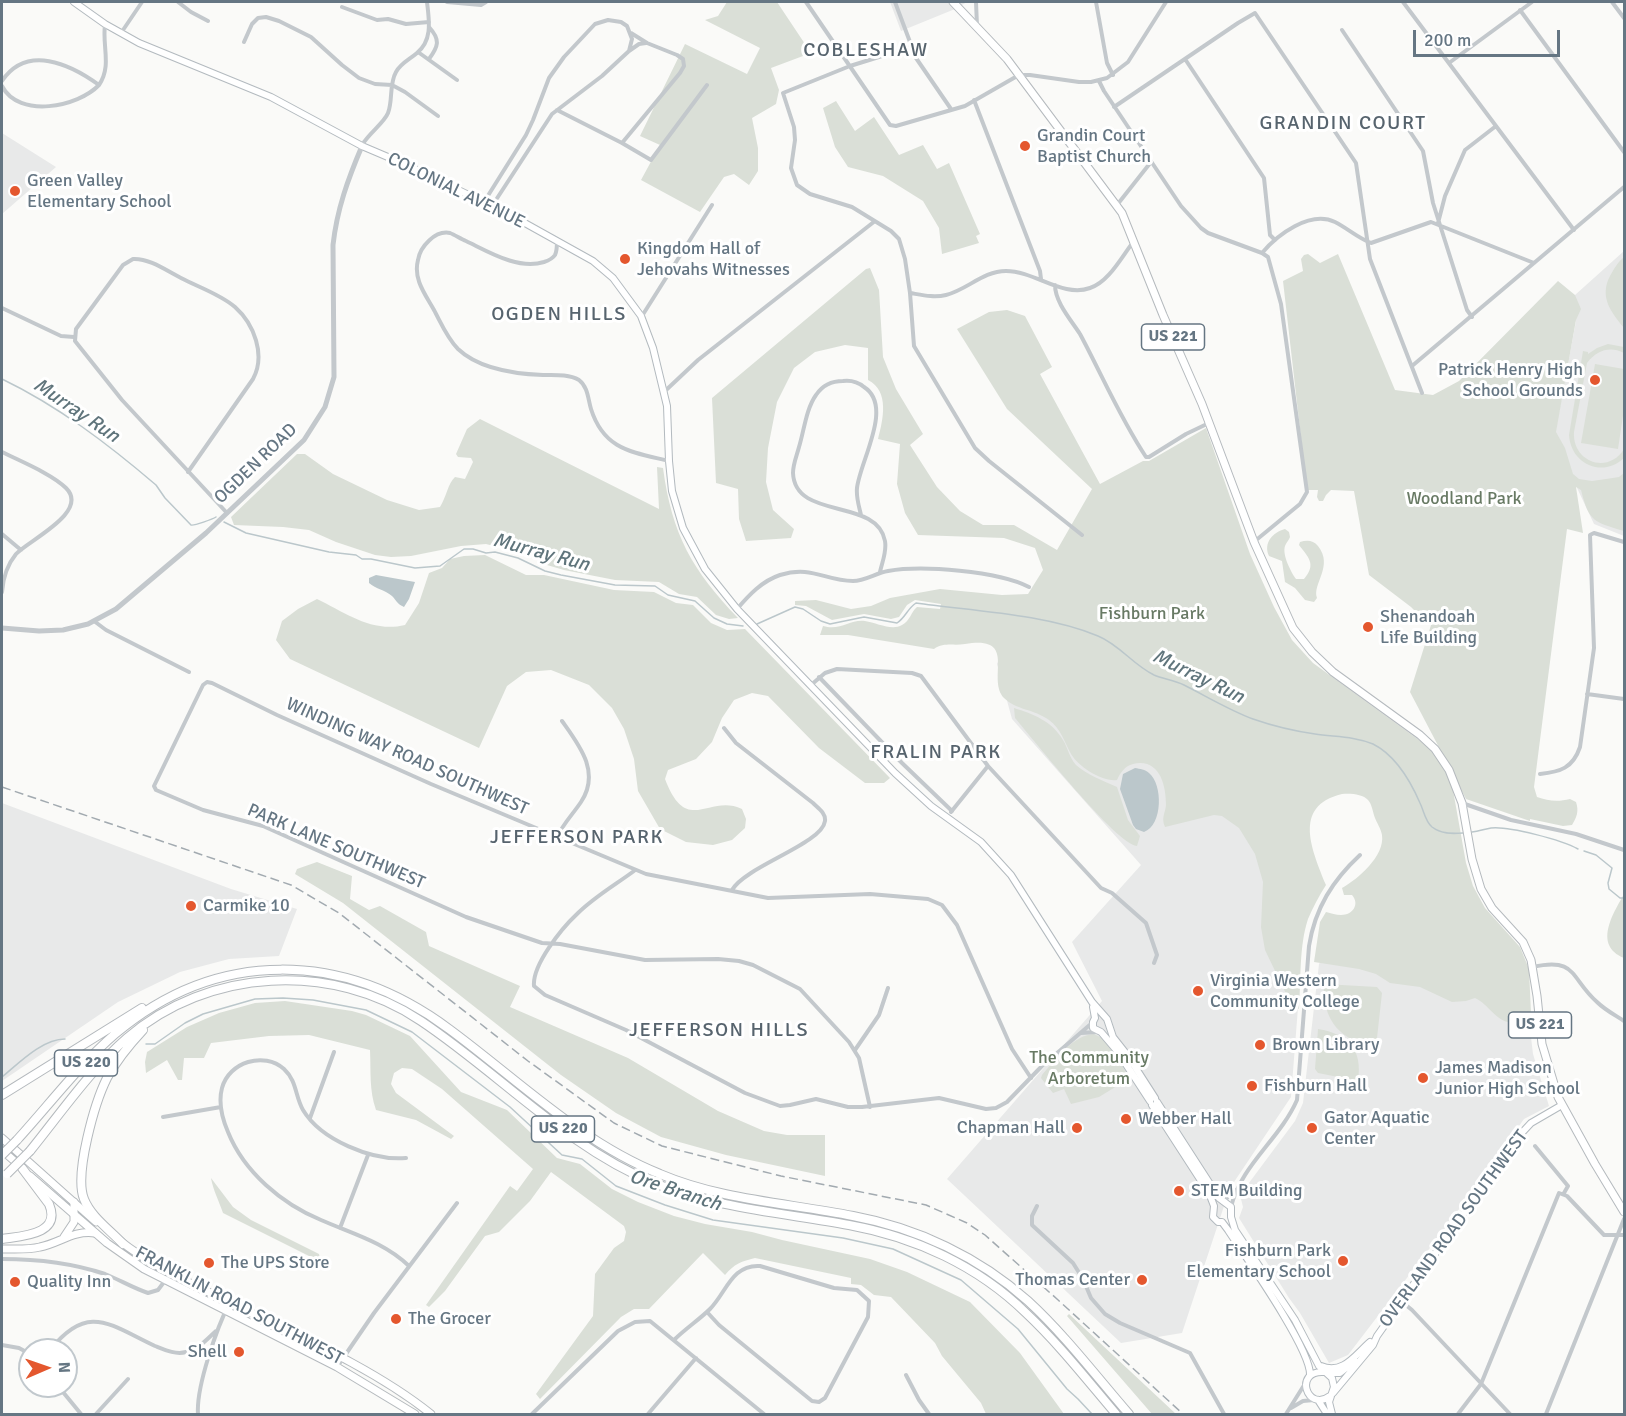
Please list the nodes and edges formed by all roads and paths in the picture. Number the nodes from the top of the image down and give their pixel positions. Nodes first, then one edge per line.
1 (74, 2) edge
2 (142, 2) edge
3 (178, 2) edge
4 (427, 2) edge
5 (447, 2) edge
6 (486, 2) edge
7 (806, 2) edge
8 (895, 2) edge
9 (953, 2) edge
10 (976, 2) edge
11 (1096, 2) edge
12 (1166, 2) edge
13 (1403, 2) edge
14 (1532, 2) edge
15 (1612, 2) edge
16 (342, 7) dead end
17 (1520, 10) junction
18 (1624, 18) edge
19 (208, 21) dead end
20 (105, 24) junction
21 (429, 25) junction
22 (977, 27) junction
23 (1342, 30) dead end
24 (121, 33) junction
25 (631, 33) junction
26 (244, 42) dead end
27 (646, 43) junction
28 (911, 47) junction
29 (629, 51) junction
30 (418, 52) junction
31 (429, 59) junction
32 (1185, 59) junction
33 (1449, 63) junction
34 (850, 66) junction
35 (1019, 75) junction
36 (1113, 75) junction
37 (457, 80) dead end
38 (1099, 81) junction
39 (2, 83) edge
40 (99, 85) junction
41 (392, 85) junction
42 (707, 85) dead end
43 (974, 100) junction
44 (1114, 107) junction
45 (557, 110) junction
46 (951, 110) junction
47 (438, 116) dead end
48 (1496, 126) junction
49 (622, 142) junction
50 (362, 146) junction
51 (1624, 152) edge
52 (1151, 162) junction
53 (1624, 187) edge
54 (484, 202) junction
55 (712, 205) dead end
56 (1117, 205) junction
57 (492, 206) junction
58 (875, 221) junction
59 (1438, 224) junction
60 (1574, 230) junction
61 (1275, 240) junction
62 (558, 241) junction
63 (1134, 241) junction
64 (1367, 242) junction
65 (1262, 253) junction
66 (1534, 263) junction
67 (1041, 279) junction
68 (1055, 285) junction
69 (910, 293) junction
70 (2, 308) edge
71 (641, 316) junction
72 (1472, 317) junction
73 (74, 337) junction
74 (1412, 366) junction
75 (664, 392) junction
76 (1422, 393) dead end
77 (1209, 423) junction
78 (2, 452) edge
79 (669, 461) junction
80 (189, 472) junction
81 (227, 513) junction
82 (861, 515) junction
83 (2, 534) edge
84 (1082, 535) dead end
85 (1254, 542) junction
86 (1624, 542) edge
87 (21, 550) junction
88 (880, 572) junction
89 (1029, 587) dead end
90 (2, 592) edge
91 (737, 609) junction
92 (94, 621) junction
93 (2, 628) edge
94 (189, 672) dead end
95 (819, 677) junction
96 (205, 683) joint
97 (811, 685) junction
98 (1587, 694) junction
99 (1624, 699) edge
100 (562, 721) dead end
101 (724, 729) dead end
102 (988, 766) junction
103 (1540, 774) dead end
104 (1462, 803) junction
105 (952, 811) junction
106 (947, 817) junction
107 (557, 837) junction
108 (1624, 850) edge
109 (1360, 855) dead end
110 (635, 870) junction
111 (732, 890) junction
112 (551, 944) junction
113 (1154, 963) dead end
114 (1533, 968) junction
115 (888, 988) dead end
116 (166, 999) junction
117 (155, 1017) junction
118 (1097, 1019) junction
119 (1624, 1021) edge
120 (1108, 1027) junction
121 (1099, 1032) junction
122 (1080, 1034) junction
123 (855, 1050) junction
124 (334, 1052) dead end
125 (1030, 1078) junction
126 (2, 1095) edge
127 (1153, 1101) junction
128 (1562, 1105) junction
129 (221, 1107) junction
130 (870, 1107) junction
131 (163, 1117) dead end
132 (310, 1118) junction
133 (2, 1138) edge
134 (1535, 1146) dead end
135 (2, 1150) edge
136 (2, 1155) edge
137 (368, 1155) junction
138 (406, 1158) dead end
139 (22, 1168) junction
140 (4, 1176) edge
141 (1237, 1188) junction
142 (1564, 1193) junction
143 (74, 1202) junction
144 (1222, 1202) junction
145 (457, 1203) dead end
146 (1037, 1206) dead end
147 (1214, 1206) junction
148 (1231, 1207) junction
149 (1624, 1212) edge
150 (75, 1215) junction
151 (1231, 1217) junction
152 (1624, 1219) edge
153 (1222, 1222) junction
154 (340, 1227) junction
155 (95, 1233) junction
156 (1624, 1235) edge
157 (1618, 1236) junction
158 (64, 1237) junction
159 (2, 1239) edge
160 (123, 1244) junction
161 (2, 1249) edge
162 (2, 1259) edge
163 (409, 1266) junction
164 (170, 1274) junction
165 (164, 1281) junction
166 (1401, 1301) junction
167 (230, 1302) junction
168 (225, 1311) junction
169 (707, 1312) junction
170 (216, 1331) junction
171 (1377, 1336) junction
172 (60, 1338) edge
173 (674, 1340) junction
174 (1370, 1342) junction
175 (2, 1345) edge
176 (18, 1348) edge
177 (1301, 1348) junction
178 (696, 1358) junction
179 (342, 1359) junction
180 (1319, 1365) junction
181 (337, 1367) junction
182 (1326, 1373) junction
183 (906, 1375) dead end
184 (129, 1379) dead end
185 (1306, 1381) junction
186 (1481, 1384) junction
187 (1333, 1392) junction
188 (68, 1398) edge
189 (1317, 1400) junction
190 (1290, 1409) junction
191 (81, 1414) edge
192 (96, 1414) edge
193 (198, 1414) edge
194 (415, 1414) edge
195 (431, 1414) edge
196 (532, 1414) edge
197 (648, 1414) edge
198 (764, 1414) edge
199 (929, 1414) edge
200 (1116, 1414) edge
201 (1129, 1414) edge
202 (1224, 1414) edge
203 (1286, 1414) edge
204 (1331, 1414) edge
205 (1458, 1414) edge
206 (1510, 1414) edge
207 (1546, 1414) edge

1 - 20 main road, COLONIAL AVENUE
2 - 24 street
3 - 19 street
4 - 21 street
5 - 6 street
7 - 34 street
8 - 28 street
9 - 22 main road, US 221
10 - 22 street
11 - 36 street
12 - 36 street
13 - 33 street
14 - 17 street
15 - 18 street
16 - 21 street
17 - 33 street
17 - 51 street
20 - 24 main road, COLONIAL AVENUE
20 - 40 street
21 - 30 street
21 - 31 street
22 - 35 main road, US 221
23 - 59 street
24 - 50 main road, COLONIAL AVENUE
25 - 27 street
25 - 29 street
25 - 54 street
26 - 41 street
27 - 29 street
27 - 49 street
28 - 34 street
28 - 46 street
29 - 45 street
30 - 31 street
30 - 41 street
31 - 37 street
32 - 44 street
32 - 61 street
32 - 64 street
33 - 48 street
34 - 46 street
34 - 58 street
35 - 38 street
35 - 43 street
35 - 56 main road, US 221
36 - 38 street
38 - 44 street
39 - 40 street
39 - 40 street
41 - 47 street
41 - 50 street
42 - 49 street
43 - 46 street
43 - 67 street
44 - 52 street
45 - 49 street
45 - 57 street
48 - 59 street
48 - 60 street
50 - 54 main road, COLONIAL AVENUE
50 - 81 street, OGDEN ROAD
52 - 56 street
52 - 65 street
53 - 60 street
54 - 57 main road, COLONIAL AVENUE
55 - 71 street
56 - 63 main road, US 221
57 - 62 main road, COLONIAL AVENUE
58 - 69 street
58 - 75 street
59 - 64 street
59 - 66 street
59 - 72 street
60 - 66 street
61 - 64 street
61 - 65 street
62 - 71 main road, COLONIAL AVENUE
62 - 79 street
63 - 68 street
63 - 77 main road, US 221
64 - 74 street
65 - 85 street
66 - 72 street
67 - 68 street
67 - 69 street
68 - 77 street
69 - 84 street
70 - 73 street
71 - 75 main road, COLONIAL AVENUE
72 - 74 street
73 - 80 street
73 - 80 street
74 - 76 street
75 - 79 main road, COLONIAL AVENUE
77 - 85 main road, US 221
78 - 87 street
79 - 91 main road, COLONIAL AVENUE
80 - 81 street
81 - 92 street, OGDEN ROAD
82 - 82 street
82 - 88 street
83 - 87 street
85 - 104 main road, US 221
86 - 98 street
87 - 90 street
88 - 89 street
88 - 91 street
91 - 97 main road, COLONIAL AVENUE
92 - 93 street, OGDEN ROAD
92 - 94 street
95 - 97 street
95 - 102 street
95 - 105 street
96 - 107 street, WINDING WAY ROAD SOUTHWEST
96 - 112 street, PARK LANE SOUTHWEST
97 - 106 main road, COLONIAL AVENUE
98 - 99 street
98 - 103 street
100 - 107 street
101 - 111 street
102 - 105 street
102 - 113 street
104 - 108 street
104 - 114 main road, US 221
105 - 106 street
106 - 118 main road, COLONIAL AVENUE
107 - 110 street, WINDING WAY ROAD SOUTHWEST
109 - 141 street
110 - 111 street, WINDING WAY ROAD SOUTHWEST
110 - 112 street
111 - 125 street, WINDING WAY ROAD SOUTHWEST
112 - 123 street
112 - 130 street
114 - 119 street
114 - 128 main road, US 221
115 - 123 street
116 - 126 highway
116 - 136 highway, US 220, bridge
116 - 201 highway, US 220
117 - 140 highway, US 220, bridge
117 - 160 highway
117 - 200 highway, US 220
118 - 120 main road
118 - 121 main road
118 - 122 street
120 - 121 main road
120 - 127 main road
121 - 122 street
121 - 127 main road
122 - 125 street
123 - 130 street
124 - 132 street
125 - 130 street
127 - 144 main road
127 - 147 main road
128 - 149 main road, US 221
128 - 166 main road, OVERLAND ROAD SOUTHWEST
129 - 131 street
129 - 132 street
129 - 154 street
132 - 137 street
133 - 143 main road, FRANKLIN ROAD SOUTHWEST
134 - 142 street
135 - 139 main road, FRANKLIN ROAD SOUTHWEST
137 - 138 street
137 - 154 street
139 - 150 main road, FRANKLIN ROAD SOUTHWEST
139 - 159 highway
141 - 144 street
141 - 148 street
142 - 157 street
142 - 186 street
143 - 150 main road
143 - 160 main road, FRANKLIN ROAD SOUTHWEST
144 - 147 main road
144 - 148 main road
145 - 163 street
146 - 202 street
147 - 153 main road
148 - 151 main road
150 - 155 main road, FRANKLIN ROAD SOUTHWEST
150 - 158 main road
151 - 153 main road
151 - 180 main road
152 - 157 street
153 - 177 main road
154 - 163 street
155 - 158 main road
155 - 165 main road, FRANKLIN ROAD SOUTHWEST
156 - 157 street
157 - 207 street
158 - 161 main road
160 - 164 main road, FRANKLIN ROAD SOUTHWEST
162 - 165 street
163 - 179 street
164 - 165 street
164 - 167 main road, FRANKLIN ROAD SOUTHWEST
165 - 168 main road, FRANKLIN ROAD SOUTHWEST
166 - 171 main road, OVERLAND ROAD SOUTHWEST
166 - 186 street
167 - 168 street
167 - 179 main road, FRANKLIN ROAD SOUTHWEST
168 - 170 street
168 - 181 main road, FRANKLIN ROAD SOUTHWEST
169 - 169 street
169 - 173 street
170 - 172 street
170 - 193 street
171 - 174 main road, OVERLAND ROAD SOUTHWEST
171 - 187 main road, OVERLAND ROAD SOUTHWEST
173 - 178 street
173 - 196 street
174 - 180 main road
174 - 182 main road, OVERLAND ROAD SOUTHWEST
175 - 176 street
177 - 185 main road
177 - 185 main road
178 - 197 street
178 - 198 street
179 - 181 street
179 - 195 main road, FRANKLIN ROAD SOUTHWEST
180 - 182 main road
181 - 194 main road, FRANKLIN ROAD SOUTHWEST
182 - 185 main road
182 - 187 main road
183 - 199 street
184 - 192 street
185 - 189 main road
185 - 190 street
186 - 205 street
186 - 206 street
187 - 189 main road
187 - 204 main road
188 - 191 street
189 - 190 street
189 - 204 main road
190 - 203 street

